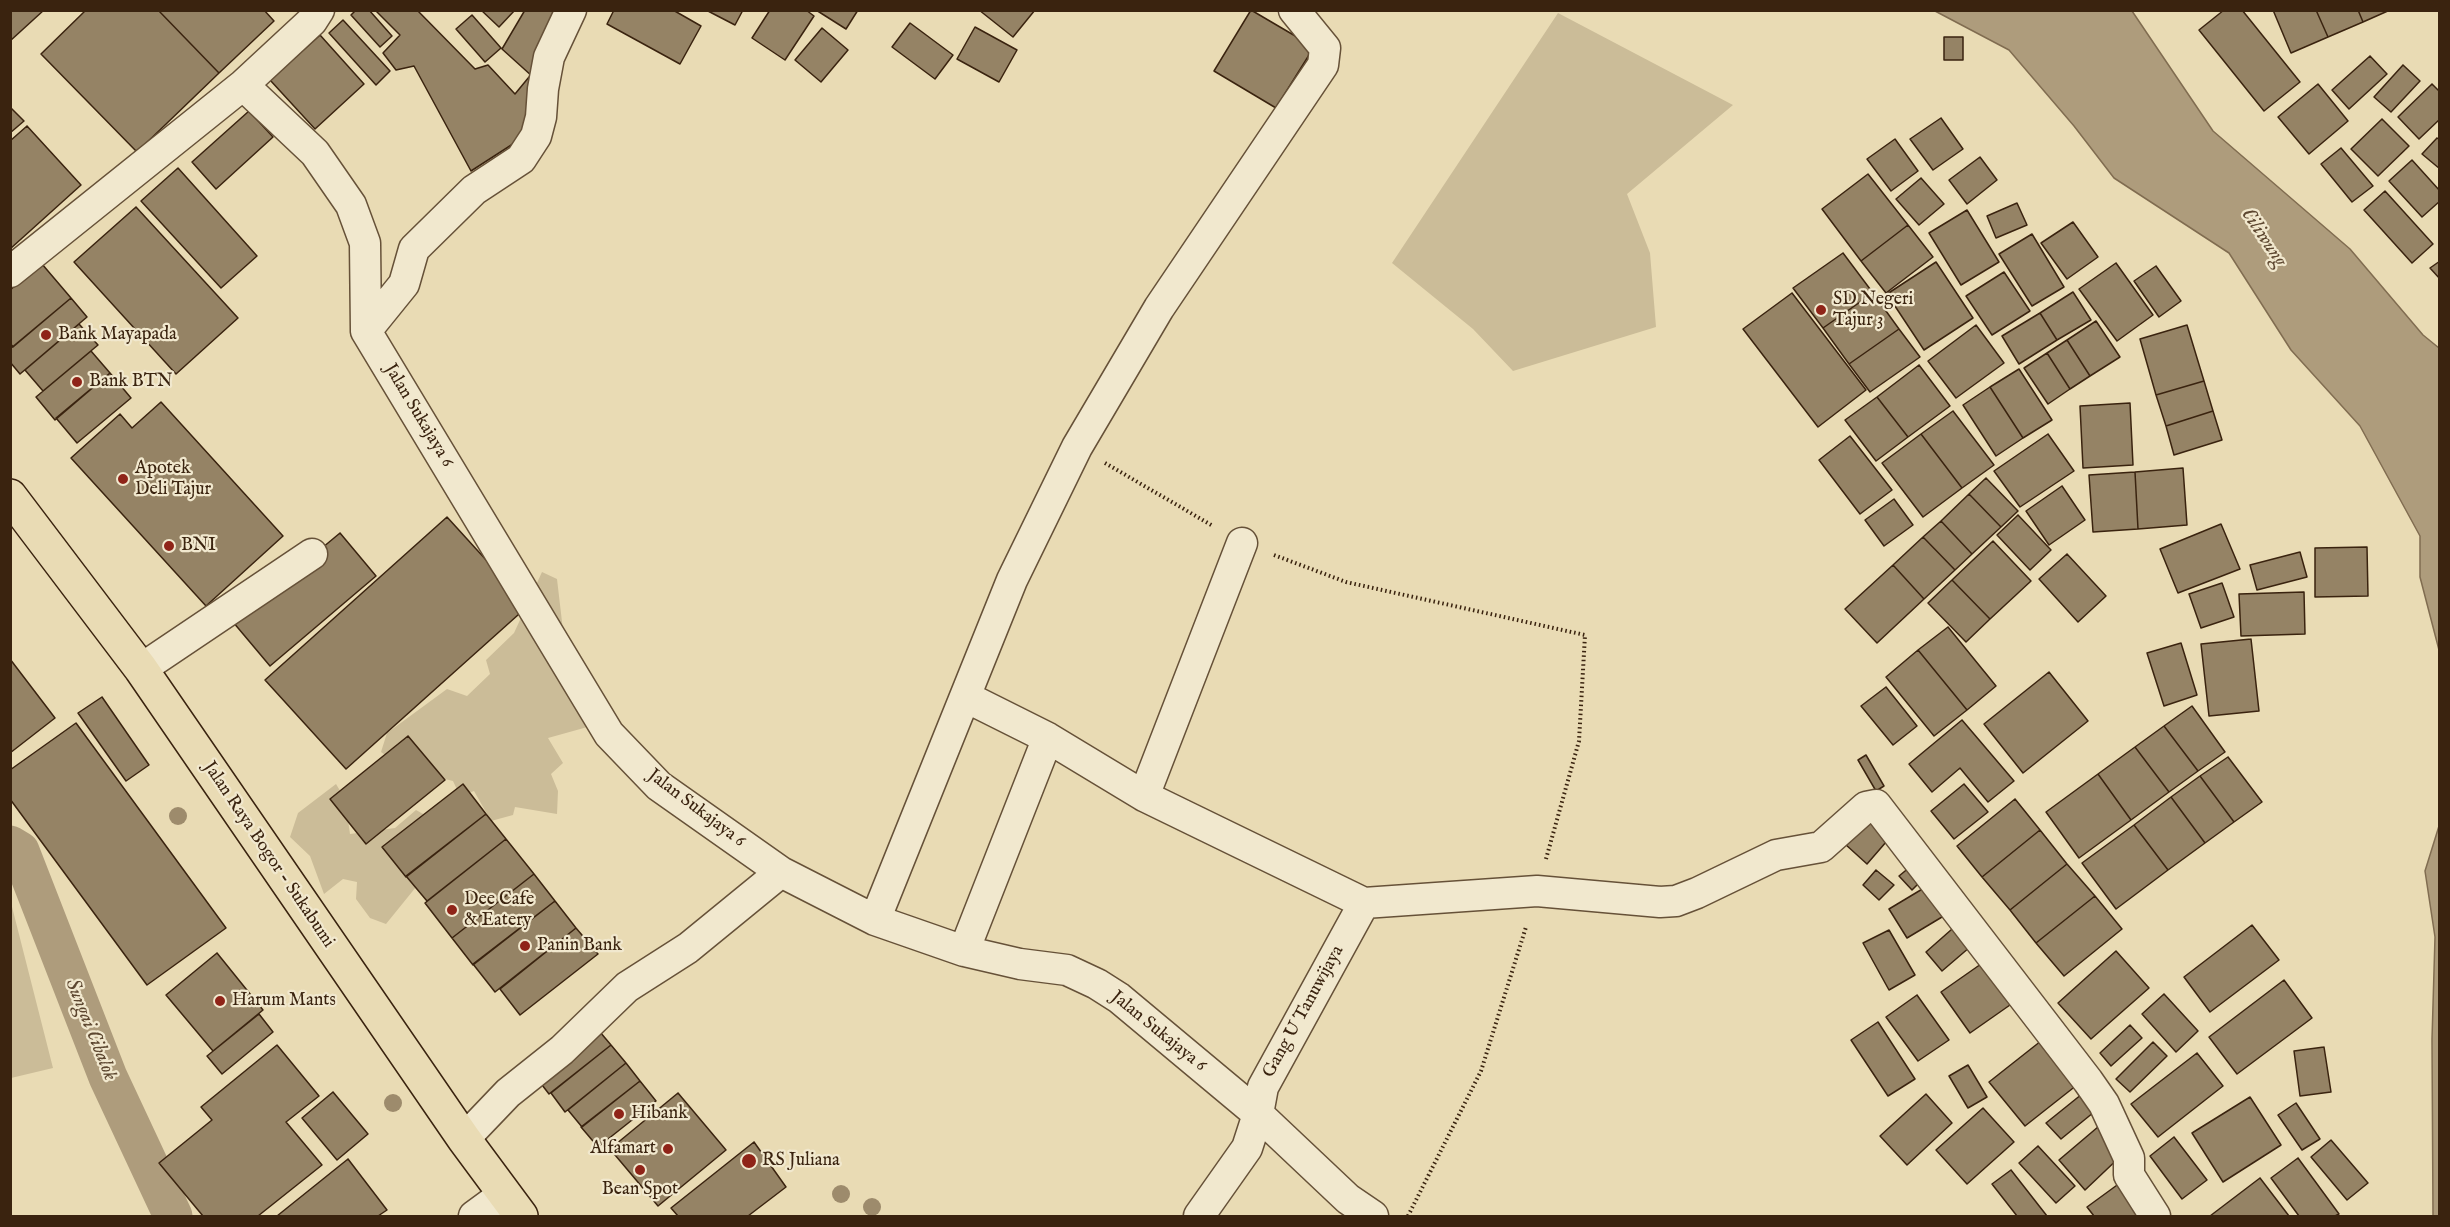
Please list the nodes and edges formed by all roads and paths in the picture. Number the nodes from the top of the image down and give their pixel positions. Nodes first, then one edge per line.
1 (319, 10) edge
2 (571, 10) edge
3 (1294, 10) edge
4 (243, 85) junction
5 (10, 272) edge
6 (366, 331) junction
7 (1077, 447) junction
8 (10, 496) edge
9 (1242, 543) junction
10 (312, 554) dead end
11 (141, 669) junction
12 (966, 697) junction
13 (1043, 750) dead end
14 (1143, 795) junction
15 (781, 872) junction
16 (1537, 891) junction
17 (1364, 903) junction
18 (874, 920) junction
19 (964, 951) junction
20 (1258, 1114) junction
21 (464, 1139) junction
22 (512, 1205) edge
23 (474, 1216) edge
24 (1199, 1216) edge
25 (1373, 1216) edge
26 (1407, 1216) edge
27 (2156, 1216) edge

1 - 4 street
2 - 6 street
3 - 7 street
4 - 5 street
4 - 6 street
6 - 15 street, Jalan Sukajaya 6
7 - 9 path
7 - 12 street
8 - 11 highway, Jalan Raya Bogor - Sukabumi
9 - 14 street
9 - 16 path
10 - 11 street
11 - 21 highway, Jalan Raya Bogor - Sukabumi
12 - 14 street
12 - 18 street
13 - 19 street
14 - 17 street
15 - 18 street, Jalan Sukajaya 6
15 - 21 street
16 - 17 street
16 - 26 path
16 - 27 street
17 - 20 street, Gang U Tanuwijaya
18 - 19 street, Jalan Sukajaya 6
19 - 20 street, Jalan Sukajaya 6
20 - 24 street, Gang U Tanuwijaya
20 - 25 street, Jalan Sukajaya 6
21 - 22 highway, Jalan Raya Bogor - Sukabumi
22 - 23 street

